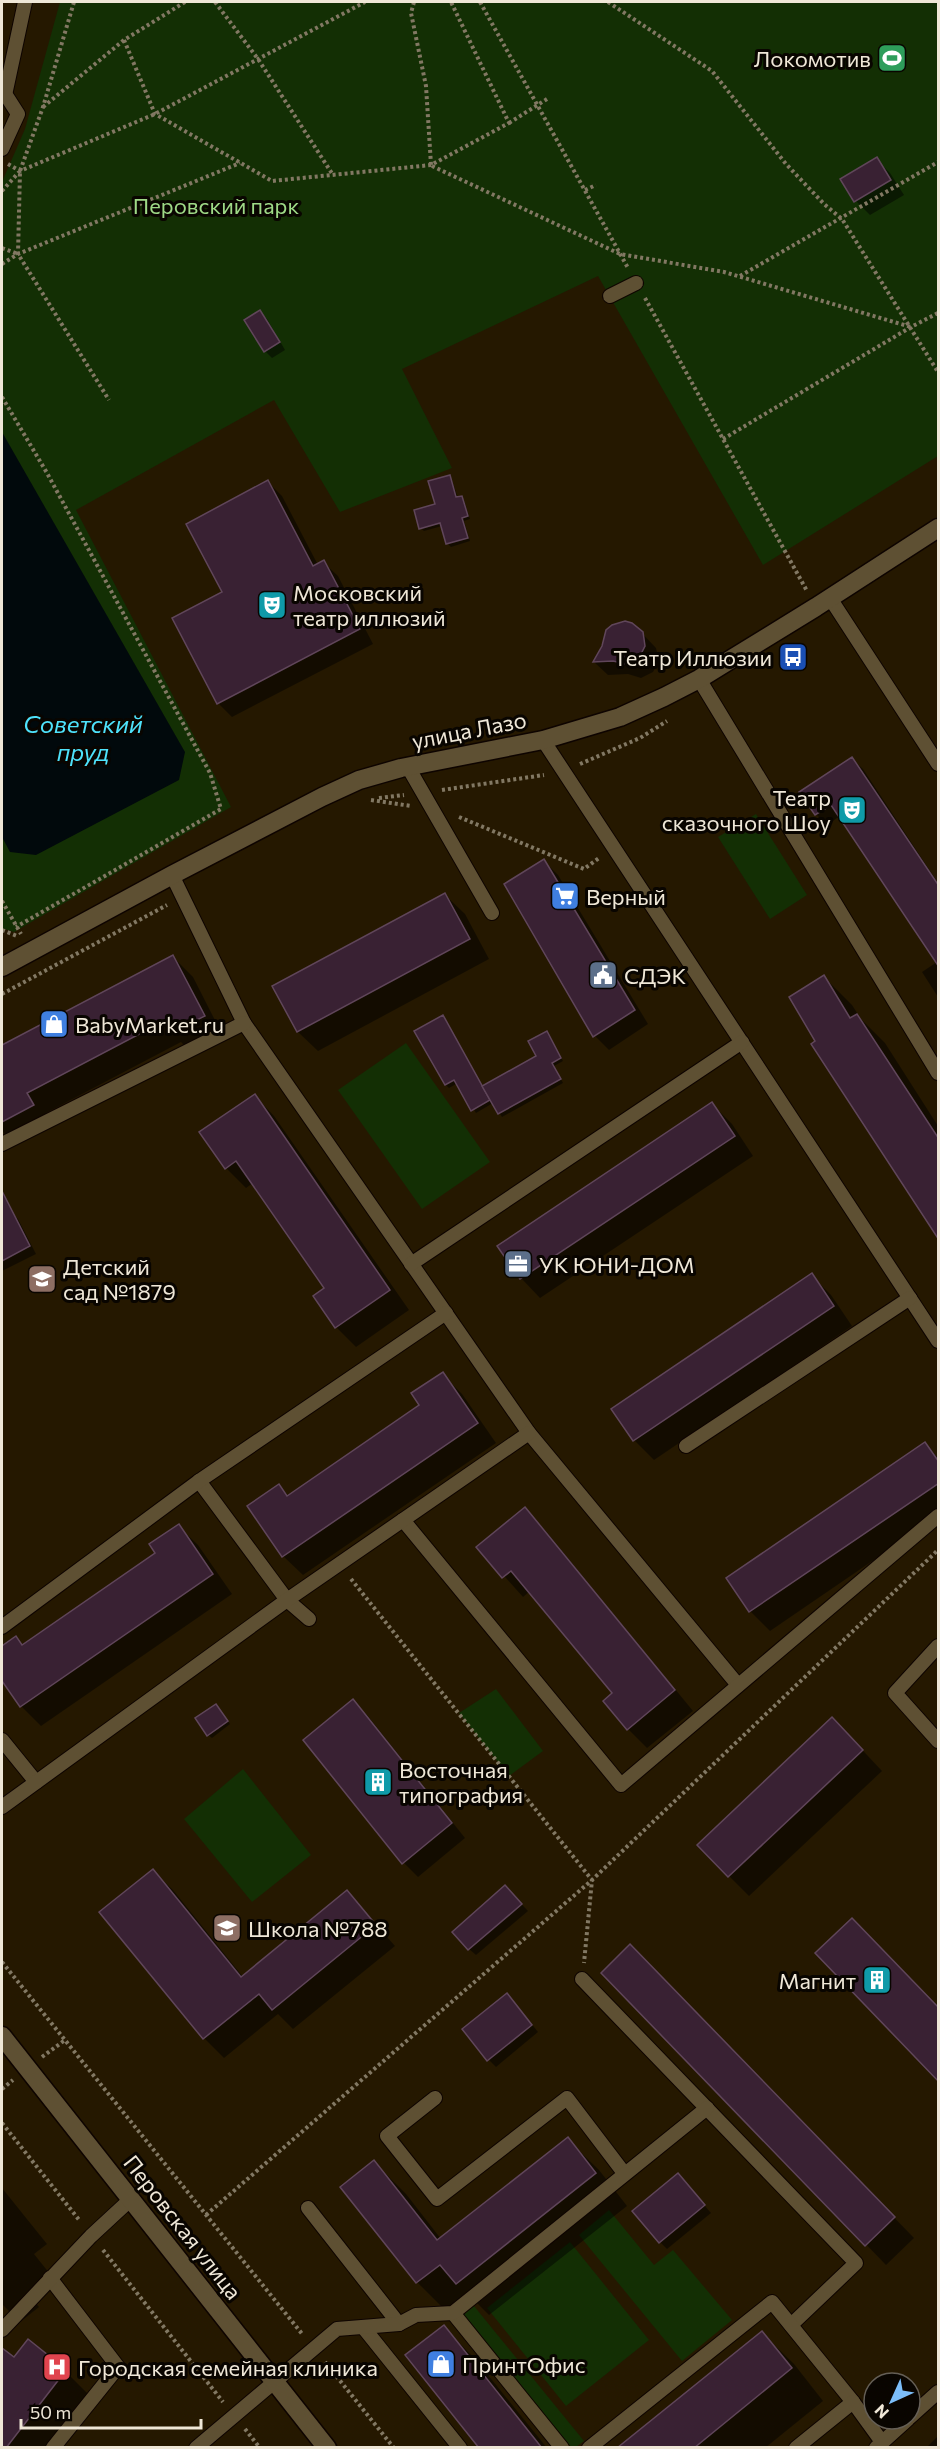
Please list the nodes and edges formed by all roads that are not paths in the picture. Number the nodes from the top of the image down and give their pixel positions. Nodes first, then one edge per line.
1 (26, 2) edge
2 (3, 92) edge
3 (2, 149) edge
4 (636, 283) road end
5 (610, 296) dead end
6 (939, 528) edge
7 (823, 603) junction
8 (699, 679) junction
9 (543, 740) junction
10 (939, 764) edge
11 (408, 767) junction
12 (172, 875) junction
13 (492, 913) dead end
14 (2, 967) edge
15 (244, 1023) junction
16 (742, 1042) junction
17 (939, 1073) edge
18 (2, 1144) edge
19 (411, 1264) junction
20 (910, 1298) junction
21 (446, 1313) junction
22 (939, 1341) edge
23 (529, 1433) junction
24 (686, 1446) dead end
25 (199, 1481) junction
26 (939, 1516) edge
27 (403, 1520) junction
28 (287, 1600) junction
29 (309, 1619) dead end
30 (2, 1627) edge
31 (939, 1646) edge
32 (738, 1685) junction
33 (2, 1740) edge
34 (939, 1740) edge
35 (36, 1782) junction
36 (2, 1807) edge
37 (582, 1979) road end
38 (2, 2036) edge
39 (435, 2098) dead end
40 (707, 2108) junction
41 (624, 2173) junction
42 (130, 2199) junction
43 (308, 2208) dead end
44 (50, 2278) junction
45 (453, 2313) junction
46 (399, 2324) junction
47 (791, 2325) junction
48 (363, 2327) junction
49 (2, 2330) edge
50 (274, 2381) junction
51 (939, 2392) edge
52 (853, 2402) junction
53 (922, 2407) edge
54 (895, 2431) edge
55 (879, 2445) edge
56 (53, 2448) edge
57 (196, 2448) edge
58 (327, 2448) edge
59 (460, 2448) edge
60 (562, 2448) edge
61 (589, 2448) edge
62 (796, 2448) edge

1 - 2 lane
2 - 3 lane
4 - 5 lane
6 - 7 street, улица Лазо
7 - 8 street, улица Лазо
7 - 10 lane
8 - 9 street, улица Лазо
8 - 17 lane
9 - 11 street, улица Лазо
9 - 16 lane
11 - 12 street, улица Лазо
11 - 13 lane
12 - 14 street, улица Лазо
12 - 15 lane
15 - 18 lane
15 - 19 lane
16 - 19 lane
16 - 20 lane
19 - 21 lane
20 - 22 lane
20 - 24 lane
21 - 23 lane
21 - 25 lane
23 - 27 lane
23 - 32 lane
25 - 28 lane
25 - 30 lane
26 - 32 lane
27 - 28 lane
27 - 32 lane
28 - 29 lane
28 - 35 lane
31 - 34 lane
33 - 35 lane
35 - 36 lane
37 - 40 lane
38 - 42 street, Перовская улица
39 - 41 lane
40 - 41 lane
40 - 47 lane
41 - 45 lane
42 - 44 lane
42 - 50 street, Перовская улица
43 - 46 lane
44 - 49 lane
44 - 56 lane
45 - 46 lane
45 - 60 lane
46 - 48 lane
47 - 52 lane
47 - 61 lane
48 - 50 lane
48 - 59 lane
50 - 57 lane
50 - 58 street, Перовская улица
51 - 53 lane
52 - 55 lane
52 - 62 lane
54 - 55 lane

